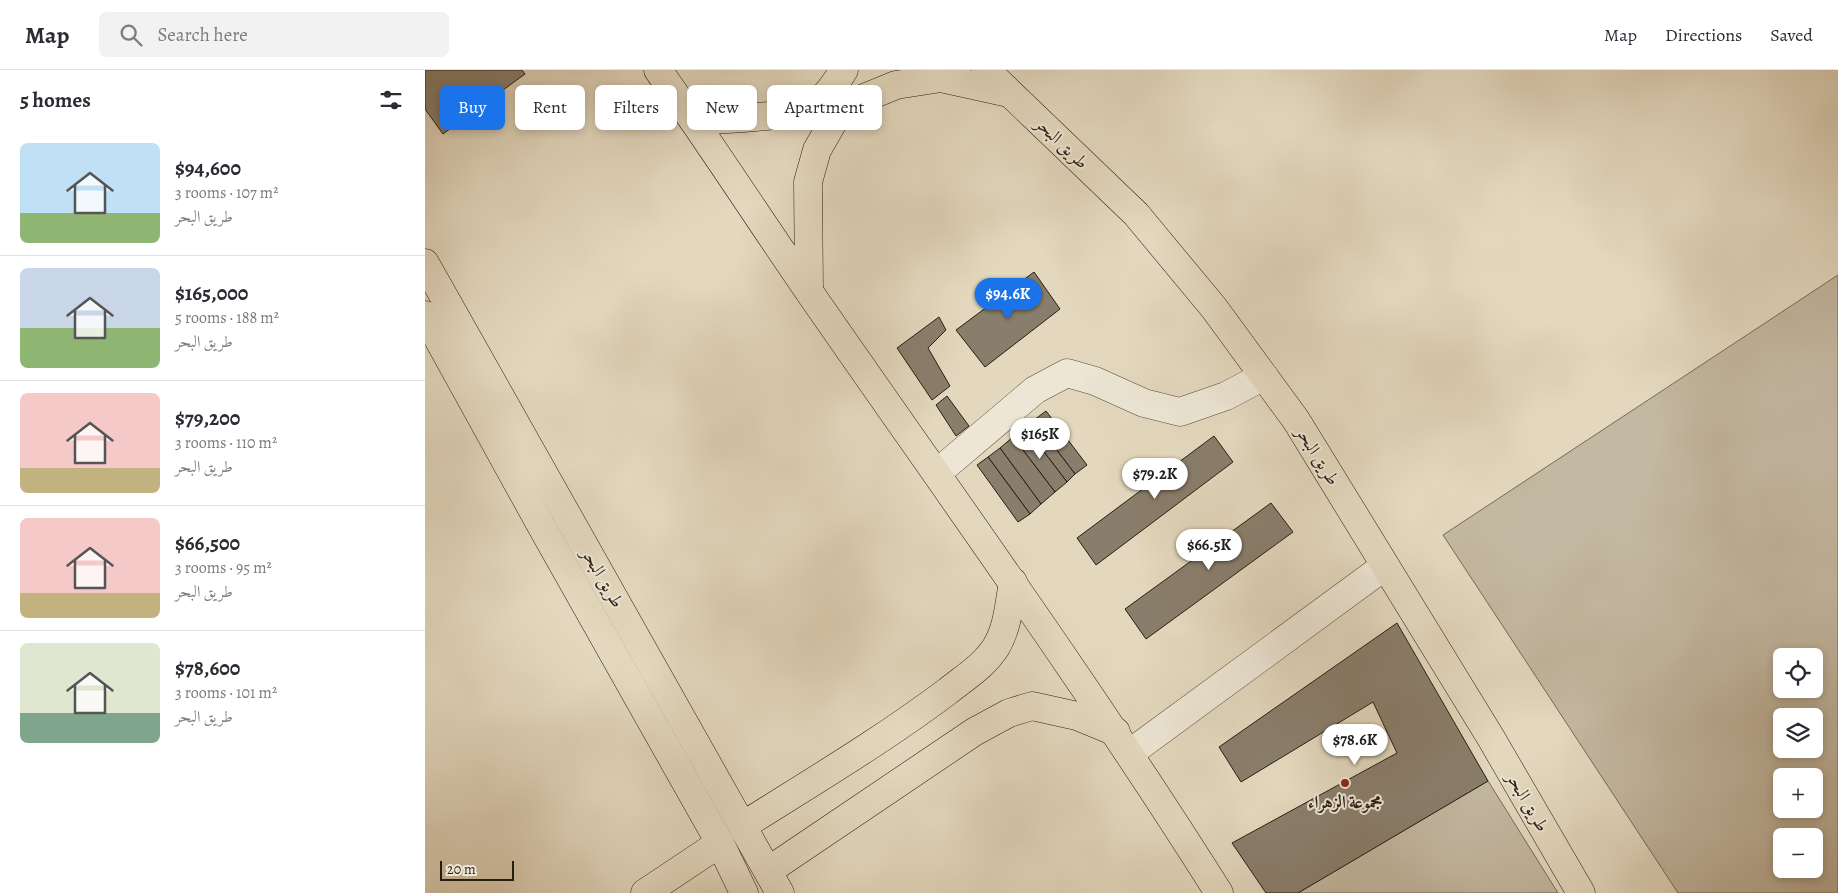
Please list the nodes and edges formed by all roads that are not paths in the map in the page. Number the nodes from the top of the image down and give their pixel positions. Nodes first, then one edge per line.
1 (658, 70) edge
2 (844, 70) edge
3 (985, 70) edge
4 (1011, 93) junction
5 (687, 111) edge
6 (757, 116) edge
7 (700, 130) edge
8 (425, 263) edge
9 (809, 291) junction
10 (425, 315) edge
11 (1264, 376) junction
12 (535, 457) junction
13 (508, 467) junction
14 (937, 473) junction
15 (1385, 566) junction
16 (1013, 582) junction
17 (1123, 743) junction
18 (744, 825) junction
19 (720, 843) junction
20 (774, 882) edge
21 (739, 891) edge
22 (645, 893) edge
23 (1219, 893) edge
24 (1581, 893) edge

1 - 5 main road
2 - 6 main road
3 - 4 main road, طريق البحر
4 - 9 main road
4 - 11 main road, طريق البحر
7 - 9 main road
8 - 12 main road, طريق البحر
9 - 14 main road
10 - 13 main road, طريق البحر
11 - 14 lane
11 - 15 main road, طريق البحر
12 - 13 main road
12 - 18 main road, طريق البحر
13 - 19 main road, طريق البحر
14 - 16 main road
15 - 17 lane
15 - 24 main road, طريق البحر
16 - 17 main road
16 - 18 main road
17 - 20 main road
17 - 23 main road
18 - 20 main road, طريق البحر
19 - 21 main road, طريق البحر
19 - 22 main road

